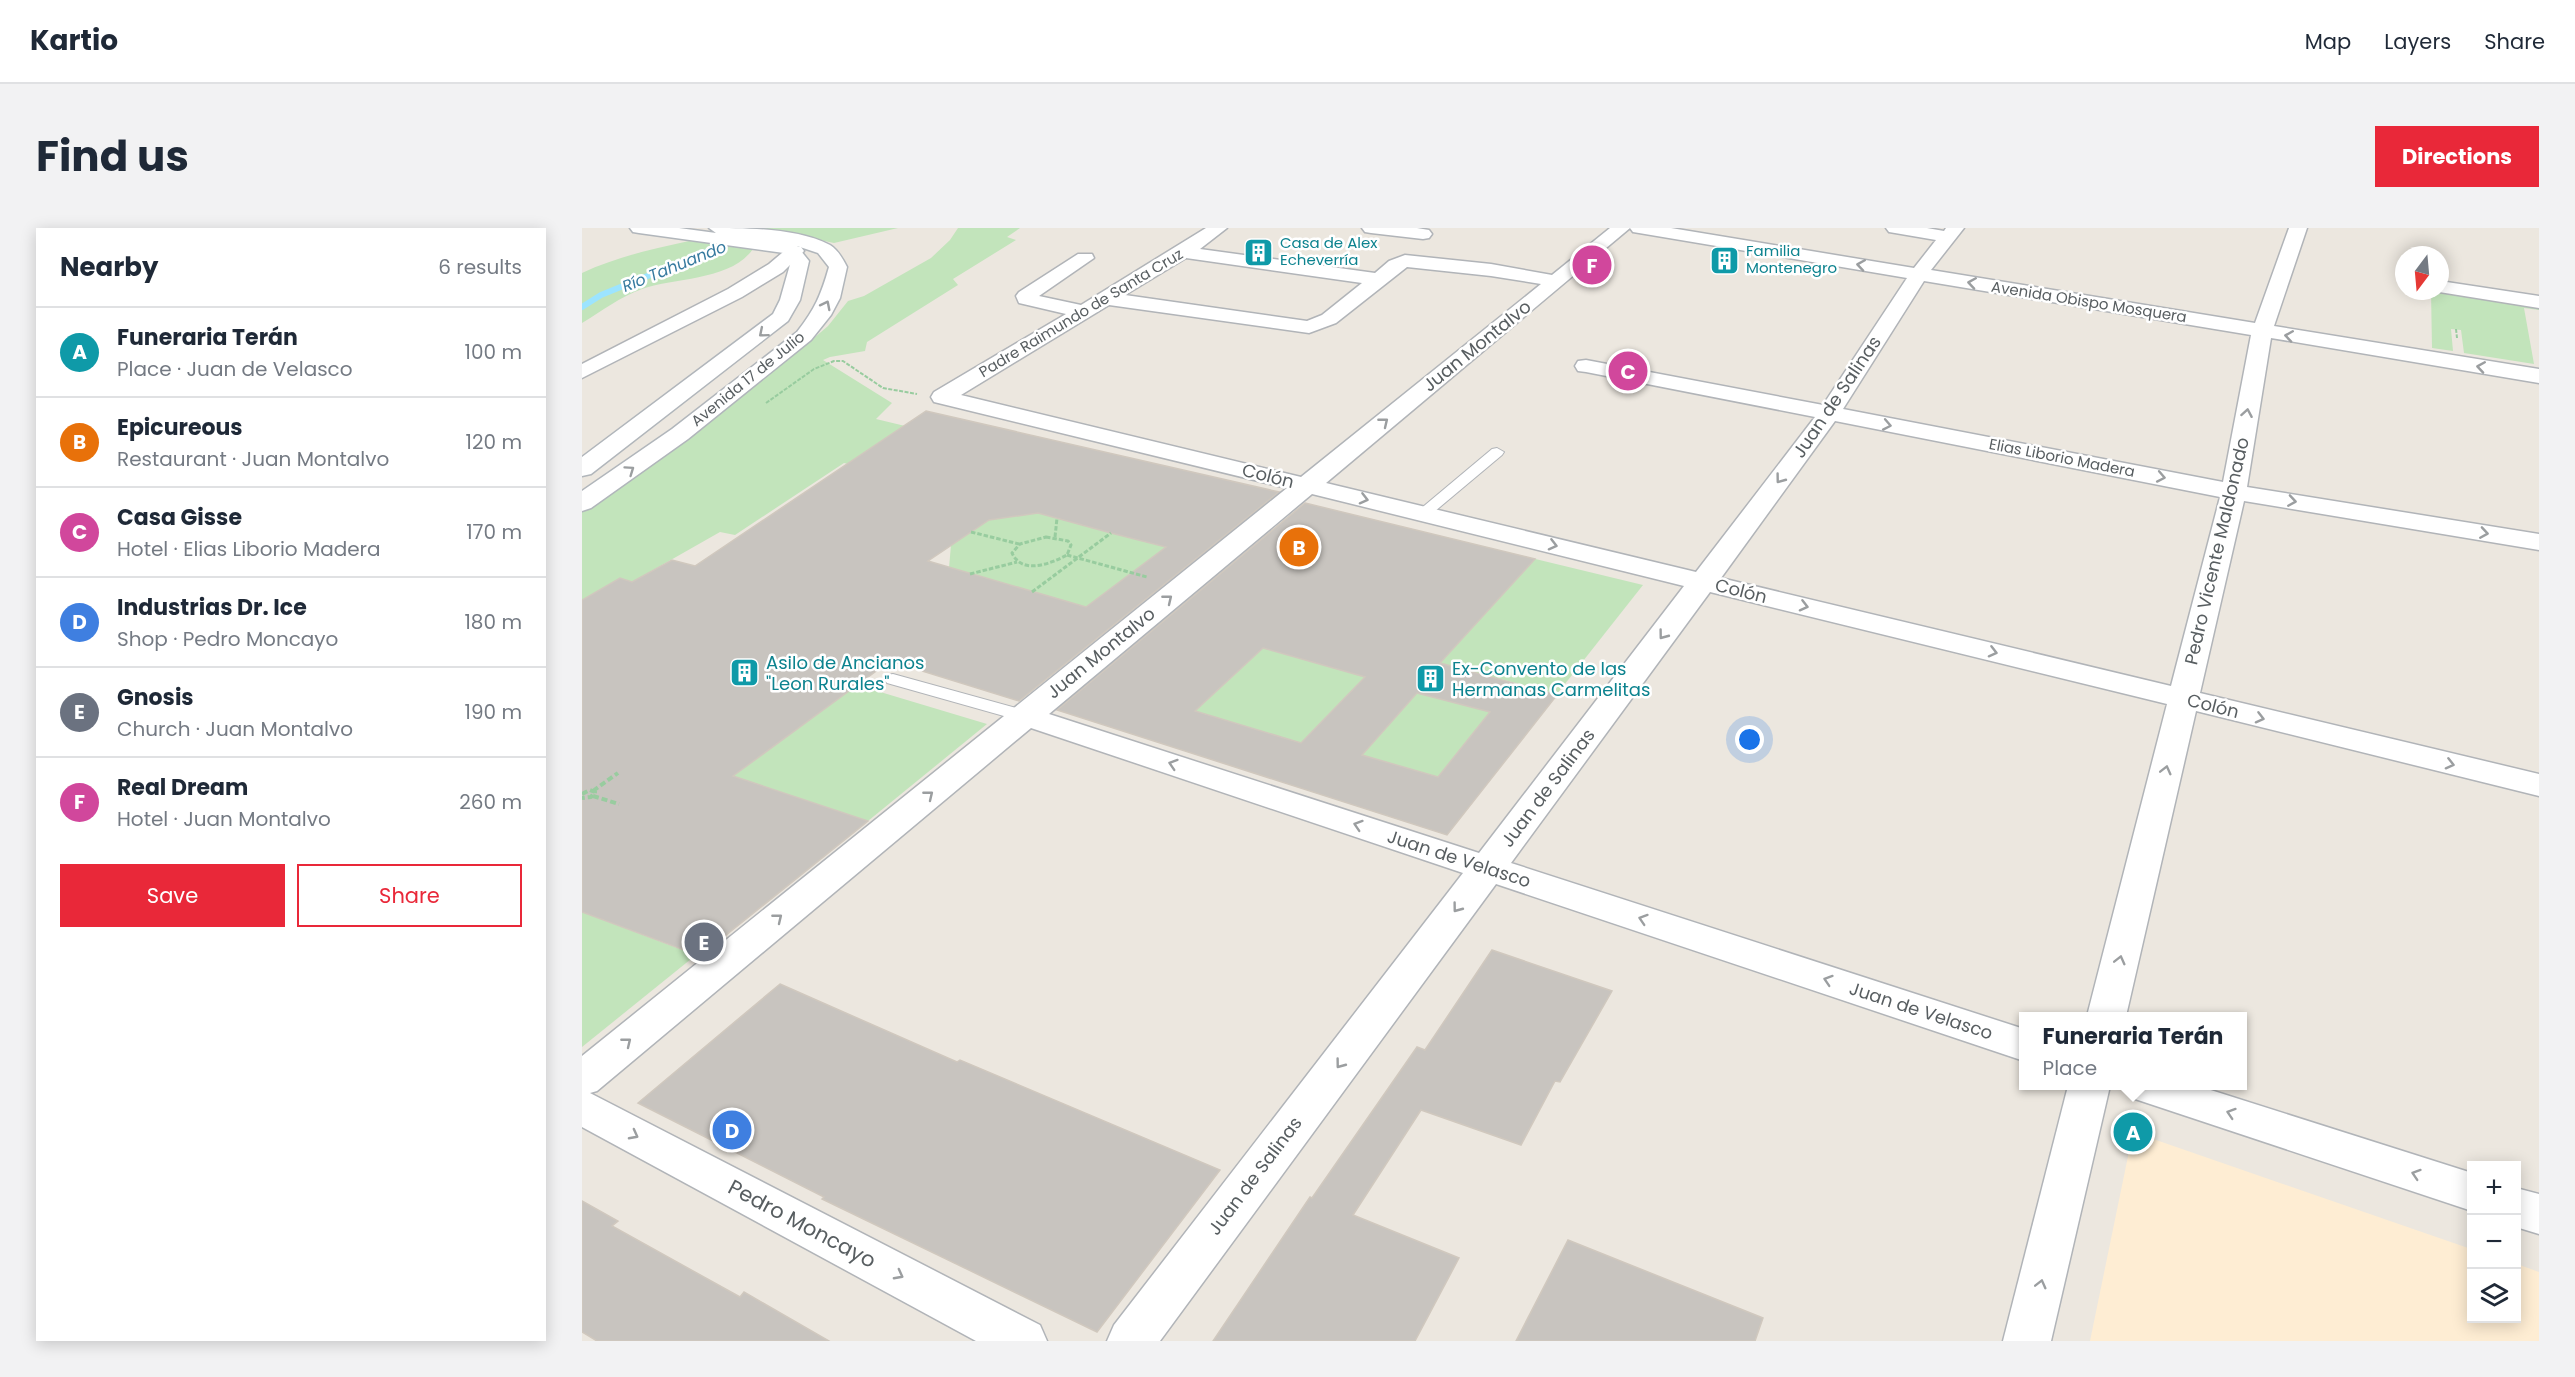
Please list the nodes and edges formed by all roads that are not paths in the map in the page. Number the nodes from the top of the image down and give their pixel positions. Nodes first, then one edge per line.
1 (639, 228) edge
2 (1210, 228) edge
3 (1217, 228) edge
4 (1371, 228) edge
5 (1621, 228) edge
6 (1639, 228) edge
7 (1895, 228) edge
8 (2298, 228) edge
9 (721, 232) edge
10 (1952, 232) edge
11 (1423, 234) dead end
12 (798, 251) junction
13 (1183, 252) junction
14 (1085, 258) dead end
15 (1919, 274) junction
16 (1378, 279) junction
17 (1557, 281) junction
18 (2449, 288) edge
19 (1104, 298) junction
20 (2539, 302) edge
21 (1082, 311) junction
22 (2262, 331) junction
23 (1586, 366) dead end
24 (582, 372) edge
25 (2539, 376) edge
26 (942, 397) joint
27 (1829, 414) junction
28 (1497, 452) dead end
29 (582, 469) edge
30 (1307, 485) junction
31 (2234, 492) junction
32 (582, 503) edge
33 (1422, 514) junction
34 (2539, 542) edge
35 (1703, 582) junction
36 (893, 679) dead end
37 (2183, 699) junction
38 (1025, 716) junction
39 (2539, 785) edge
40 (1487, 868) junction
41 (2107, 1012) edge
42 (2019, 1043) edge
43 (582, 1079) edge
44 (2088, 1090) edge
45 (2159, 1090) edge
46 (582, 1107) edge
47 (2467, 1190) edge
48 (2521, 1208) edge
49 (2539, 1214) edge
50 (1023, 1341) edge
51 (1131, 1341) edge
52 (2027, 1341) edge

1 - 9 street, Avenida 17 de Julio
2 - 3 street
3 - 13 street, Padre Raimundo de Santa Cruz
4 - 11 street
5 - 17 street, Juan Montalvo
15 -> 6 street, Avenida Obispo Mosquera
7 - 10 street
8 - 22 street, Pedro Vicente Maldonado
9 - 12 street, Avenida 17 de Julio
10 - 15 street, Juan de Salinas
12 - 24 street
12 -> 29 street, Avenida 17 de Julio
32 -> 12 street, Avenida 17 de Julio
13 - 16 street
13 - 19 street, Padre Raimundo de Santa Cruz
14 - 21 street
22 -> 15 street, Avenida Obispo Mosquera
15 - 27 street, Juan de Salinas
16 - 17 street
16 - 19 street
30 -> 17 street, Juan Montalvo
18 - 20 street
19 - 21 street, Padre Raimundo de Santa Cruz
21 - 26 street, Padre Raimundo de Santa Cruz
25 -> 22 street, Avenida Obispo Mosquera
31 -> 22 street, Pedro Vicente Maldonado
23 - 27 street, Elias Liborio Madera
26 - 30 street, Colón
27 -> 31 street, Elias Liborio Madera
27 -> 35 street, Juan de Salinas
28 - 33 lane
30 -> 33 street, Colón
38 -> 30 street, Juan Montalvo
31 -> 34 street, Elias Liborio Madera
31 - 37 street, Pedro Vicente Maldonado
33 -> 35 street, Colón
35 -> 37 street, Colón
35 -> 40 street, Juan de Salinas
36 - 38 lane, Juan de Velasco
37 -> 39 street, Colón
41 -> 37 street, Pedro Vicente Maldonado
40 -> 38 street, Juan de Velasco
43 -> 38 street, Juan Montalvo
42 -> 40 street, Juan de Velasco
40 -> 51 street, Juan de Salinas
52 -> 44 street
47 -> 45 street
46 -> 50 street, Pedro Moncayo
48 - 49 street

